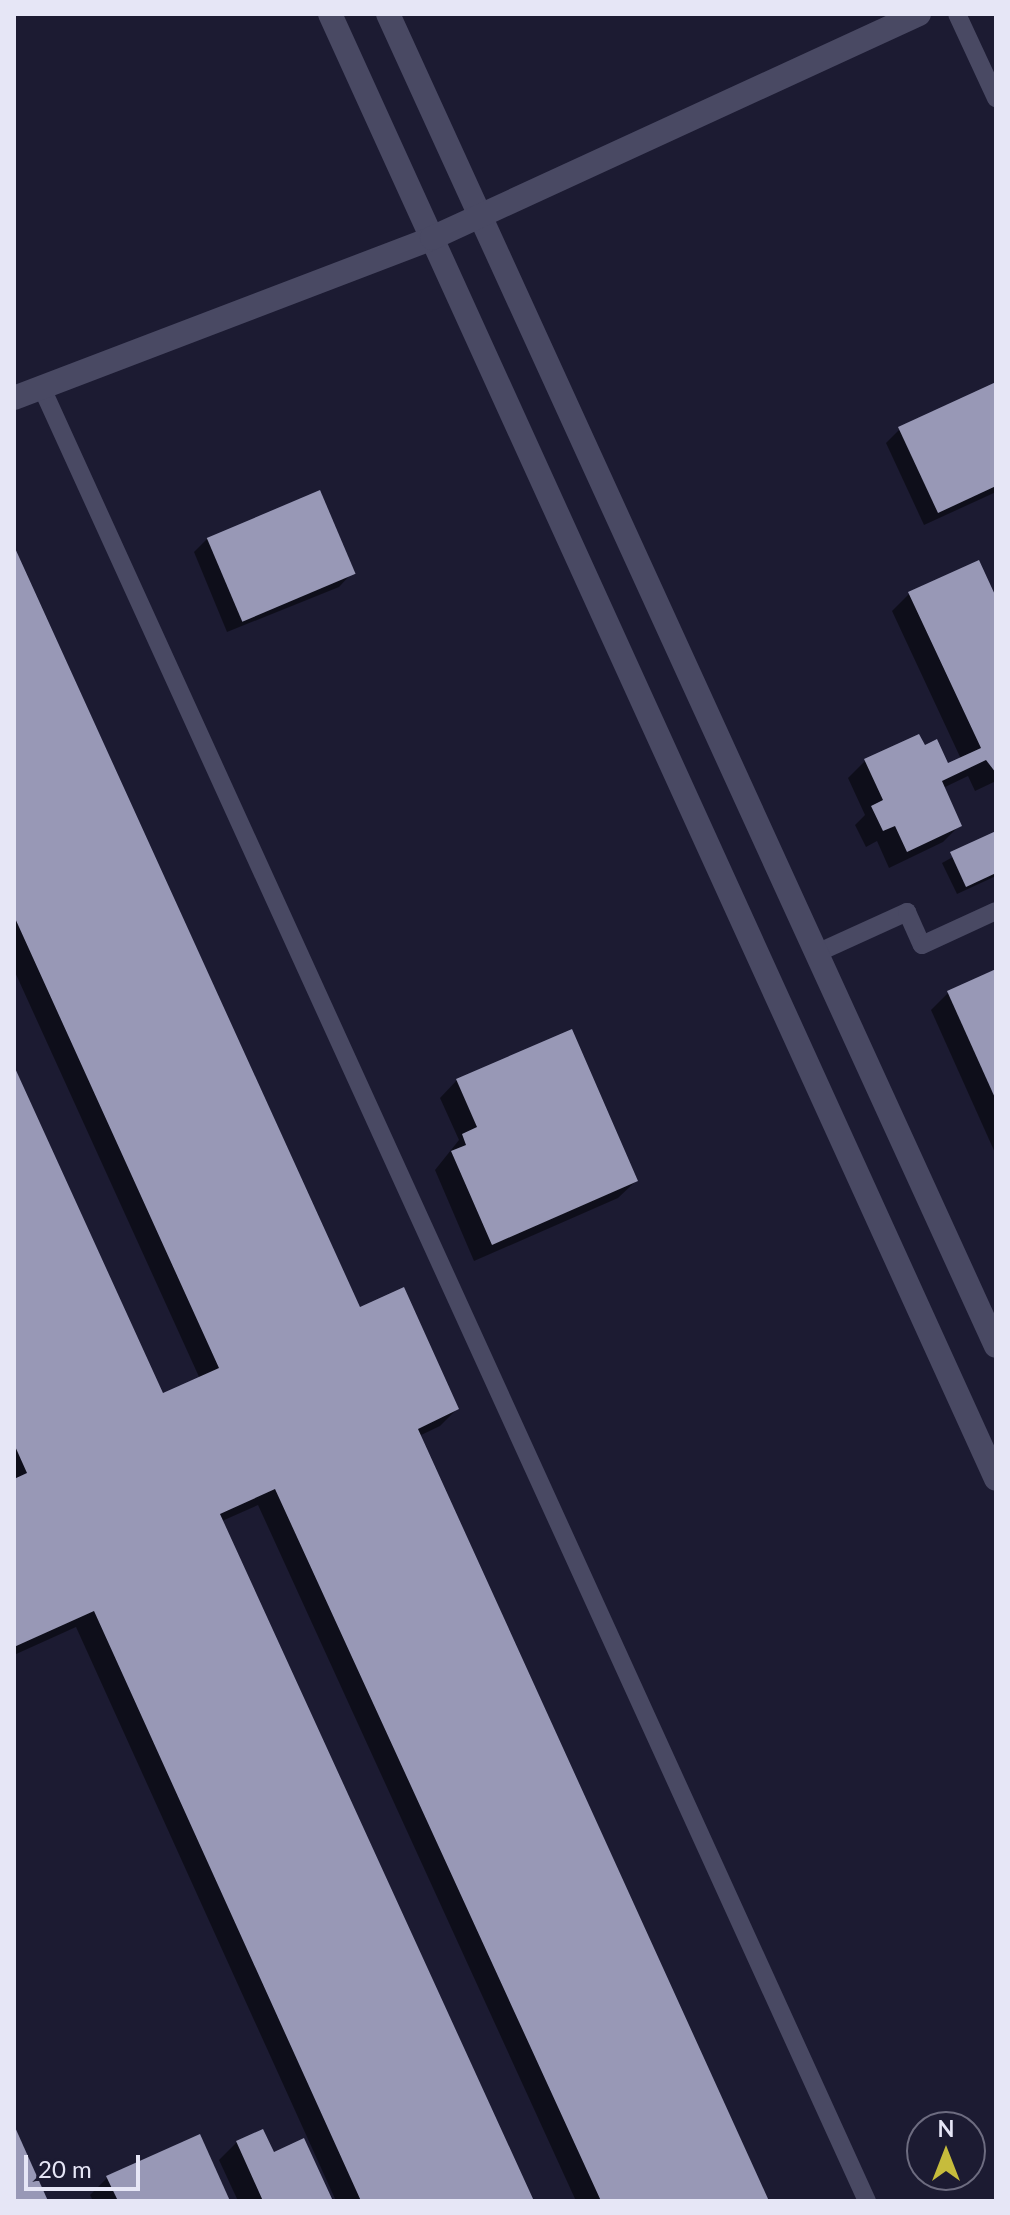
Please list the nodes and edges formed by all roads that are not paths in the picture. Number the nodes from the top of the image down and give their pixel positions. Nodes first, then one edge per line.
1 (330, 14) edge
2 (388, 14) edge
3 (919, 14) edge
4 (957, 14) edge
5 (996, 98) edge
6 (480, 215) junction
7 (432, 238) junction
8 (41, 386) junction
9 (14, 398) edge
10 (996, 911) edge
11 (817, 953) junction
12 (996, 1346) edge
13 (996, 1479) edge
14 (867, 2201) edge

1 - 7 street
2 - 6 street
3 - 6 street
4 - 5 lane
6 - 7 street
6 - 11 street
7 - 8 street
7 - 13 street
8 - 9 street
8 - 14 lane
10 - 11 lane
11 - 12 street

